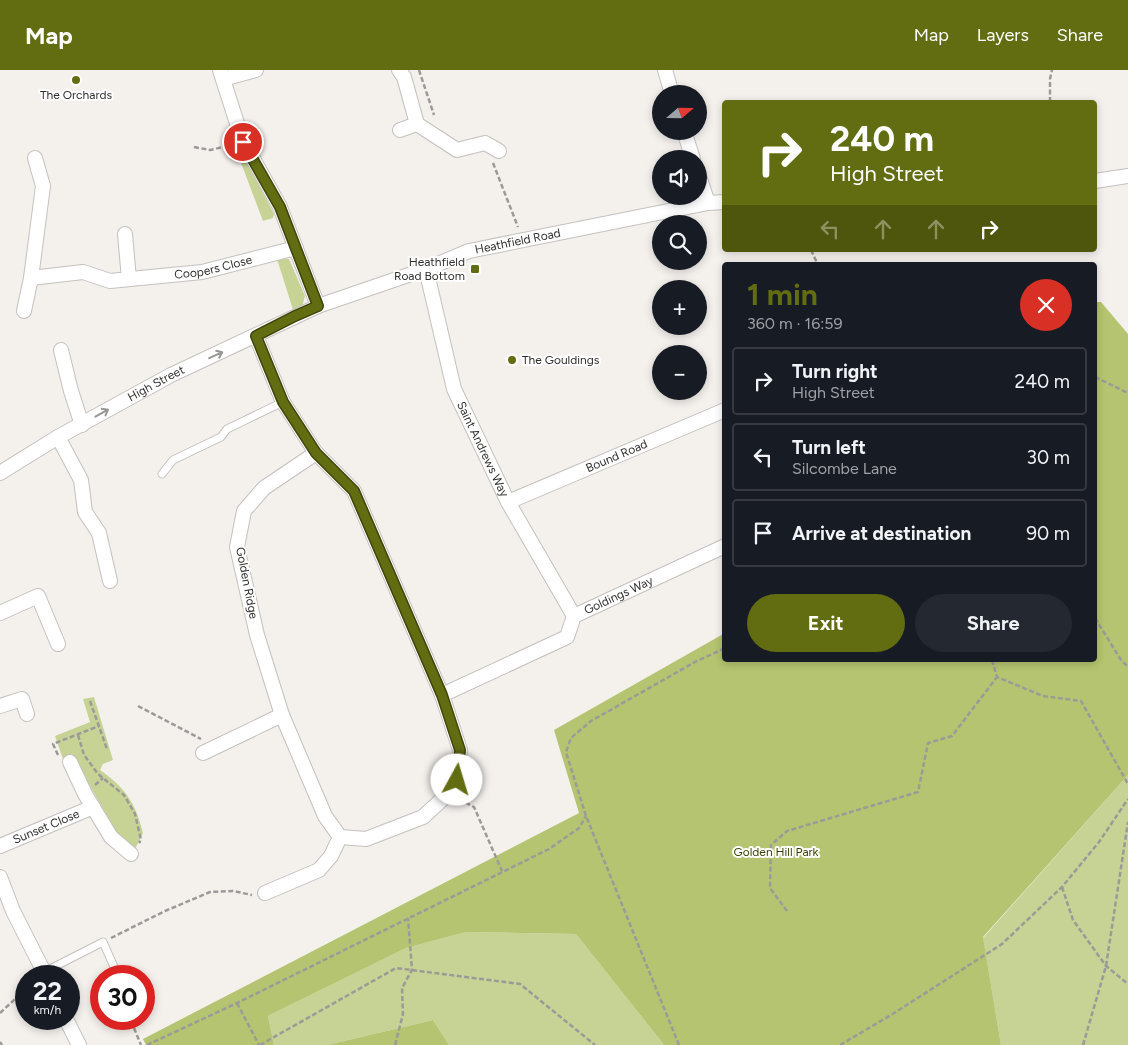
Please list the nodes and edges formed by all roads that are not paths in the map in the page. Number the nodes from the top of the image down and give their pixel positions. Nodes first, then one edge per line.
1 (256, 70) edge
2 (399, 70) edge
3 (665, 70) edge
4 (221, 75) edge
5 (669, 85) edge
6 (418, 124) junction
7 (400, 130) dead end
8 (499, 151) dead end
9 (35, 158) dead end
10 (1128, 176) edge
11 (1097, 181) edge
12 (707, 200) edge
13 (722, 202) edge
14 (708, 203) junction
15 (125, 234) dead end
16 (296, 248) junction
17 (426, 268) junction
18 (31, 278) junction
19 (128, 279) junction
20 (318, 306) junction
21 (24, 311) dead end
22 (256, 336) junction
23 (61, 350) dead end
24 (283, 402) junction
25 (722, 411) edge
26 (82, 425) junction
27 (58, 437) junction
28 (316, 453) junction
29 (0, 473) edge
30 (162, 474) dead end
31 (508, 502) junction
32 (722, 547) edge
33 (110, 581) dead end
34 (0, 613) edge
35 (574, 616) junction
36 (58, 644) dead end
37 (442, 695) junction
38 (0, 706) edge
39 (27, 714) dead end
40 (282, 715) junction
41 (203, 753) dead end
42 (65, 761) road end
43 (93, 807) junction
44 (340, 837) junction
45 (0, 846) edge
46 (131, 854) road end
47 (0, 877) edge
48 (265, 893) road end
49 (40, 965) edge
50 (61, 965) edge
51 (113, 965) edge
52 (72, 1030) edge
53 (79, 1045) edge

1 - 4 street
2 - 6 street
3 - 5 street
4 - 16 street
6 - 7 street
6 - 8 street
9 - 18 street
10 - 11 street
12 - 14 street
13 - 14 street, Heathfield Road
14 - 17 street, Heathfield Road
15 - 19 street
16 - 19 street, Coopers Close
16 - 20 street
17 - 20 street, Heathfield Road
17 - 31 street, Saint Andrews Way
18 - 19 street, Coopers Close
18 - 21 street
20 - 22 street, High Street
22 - 24 street
26 -> 22 street, High Street
23 - 26 street
24 - 28 street
24 - 30 lane
25 - 31 street, Bound Road
26 - 27 street, High Street
27 - 29 street, High Street
27 - 33 street
28 - 37 street
28 - 40 street, Golden Ridge
31 - 35 street, Saint Andrews Way
32 - 35 street, Goldings Way
34 - 36 street
35 - 37 street, Goldings Way
37 - 44 street
38 - 39 street
40 - 41 street
40 - 44 street, Golden Ridge
42 - 43 street, Sunset Close
43 - 45 street, Sunset Close
43 - 46 street, Sunset Close
44 - 48 street
47 - 49 street
50 - 51 lane
52 - 53 street

